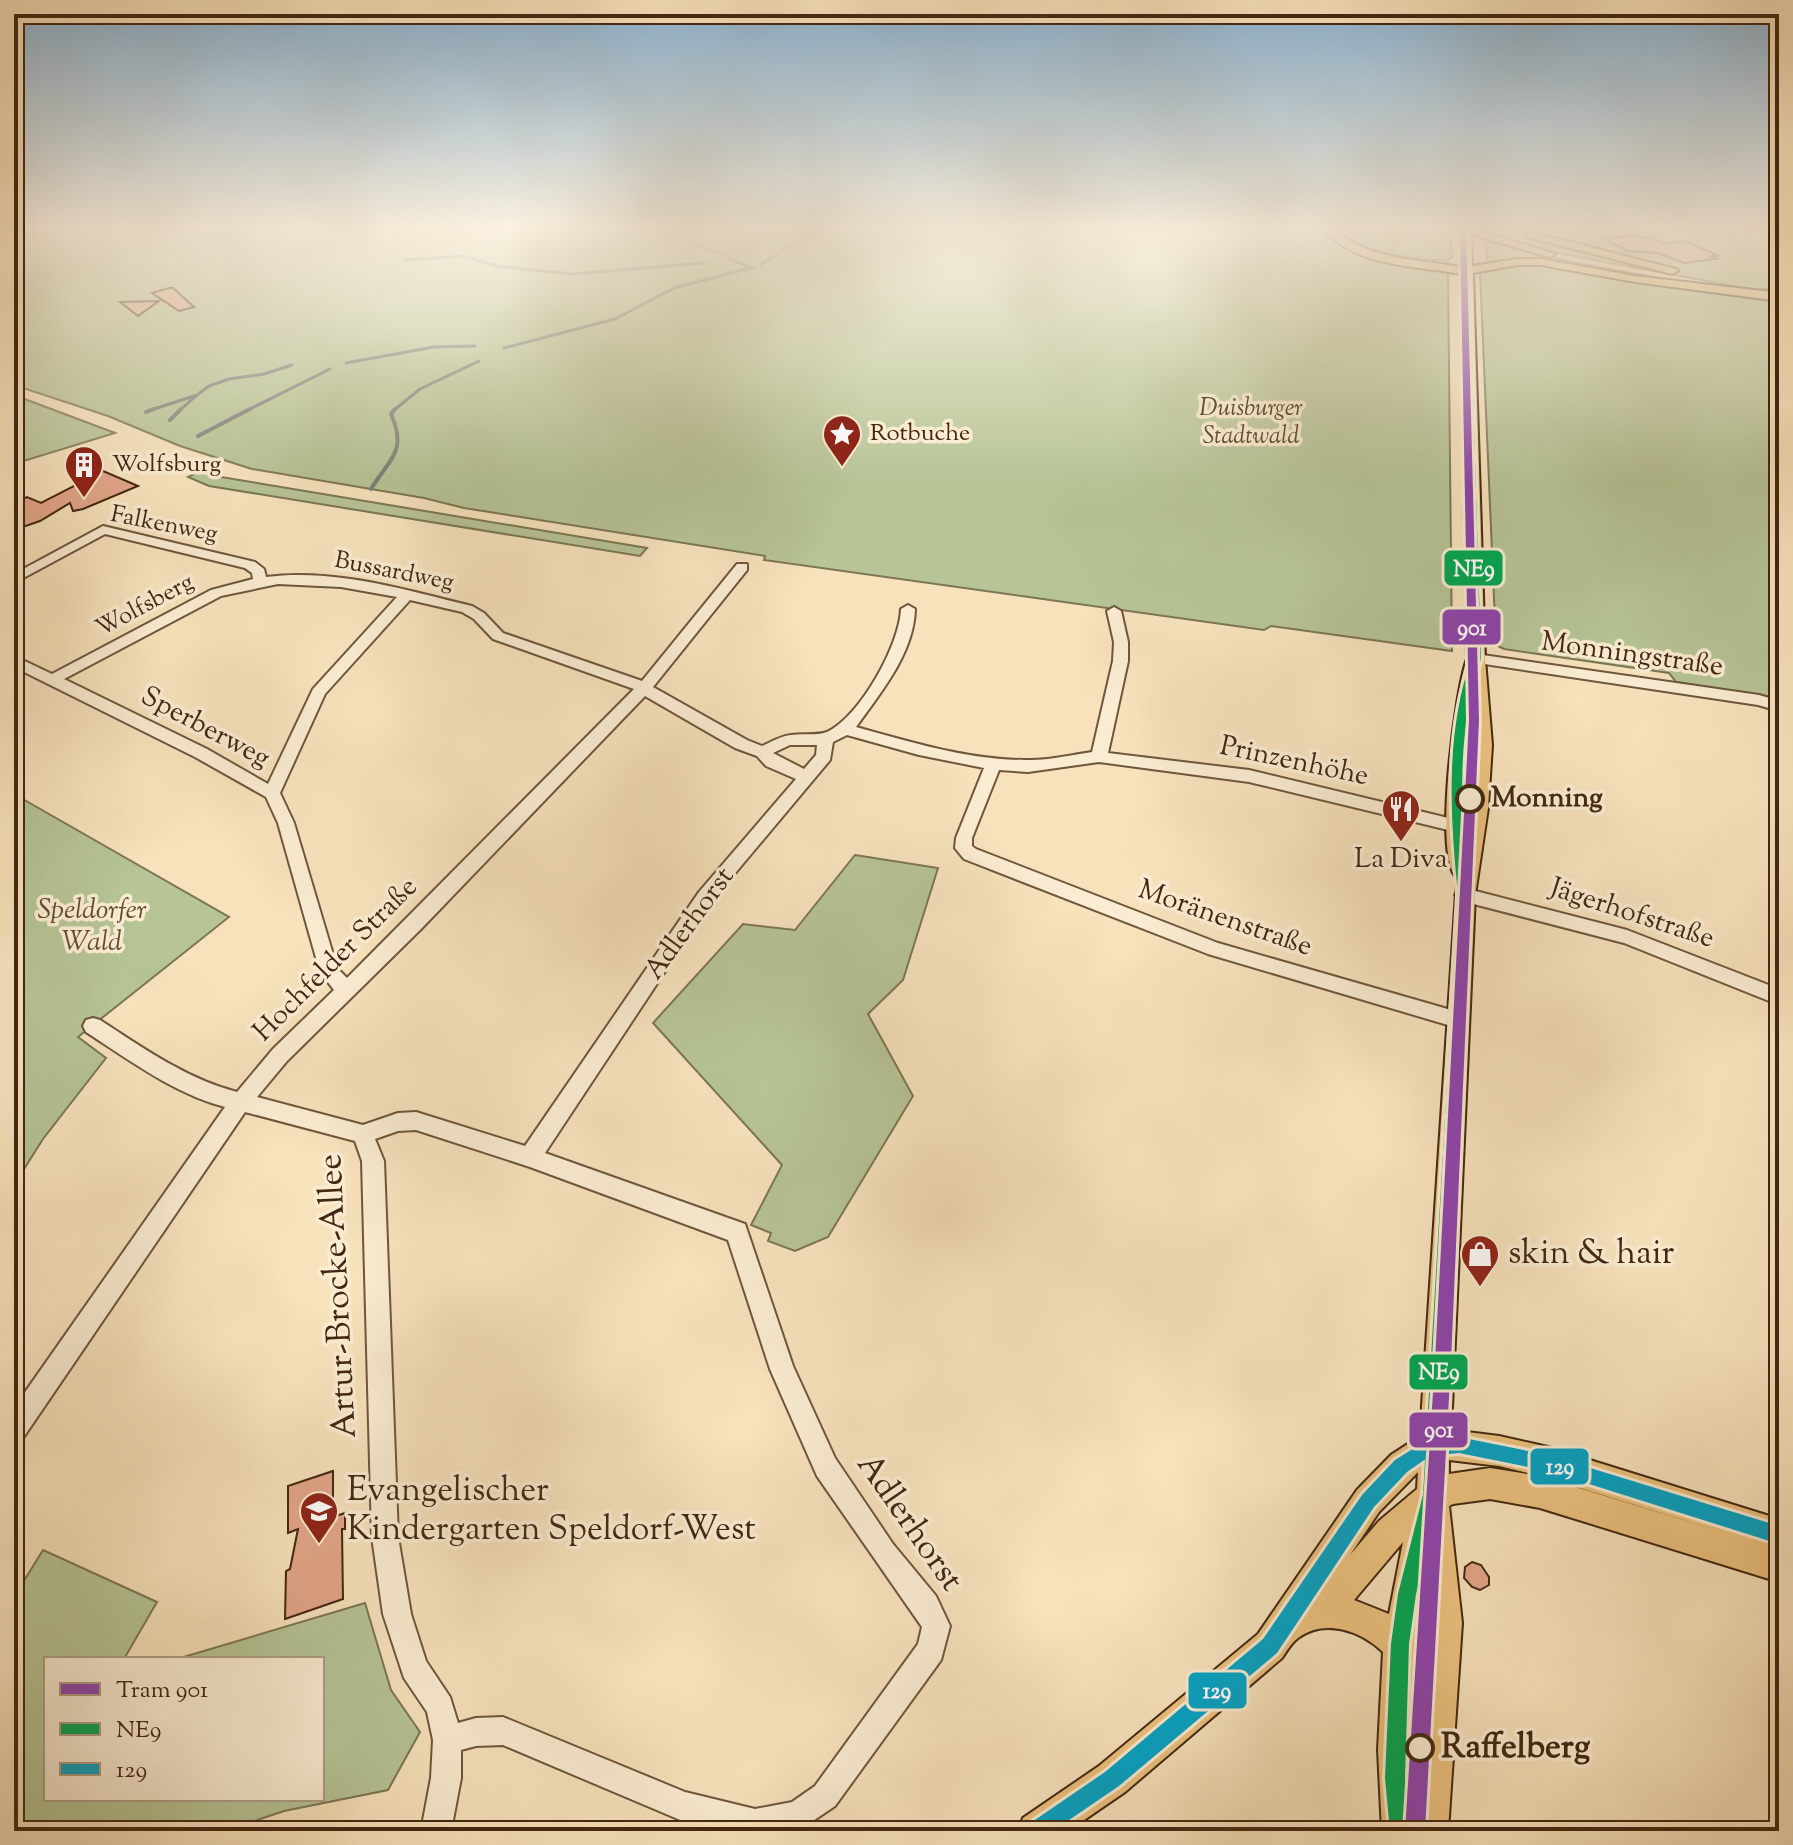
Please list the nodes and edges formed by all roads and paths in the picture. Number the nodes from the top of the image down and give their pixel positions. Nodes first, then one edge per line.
1 (1470, 311) edge
2 (742, 567) dead end
3 (14, 579) edge
4 (260, 580) junction
5 (406, 596) junction
6 (908, 609) dead end
7 (1114, 611) dead end
8 (1476, 659) junction
9 (14, 661) edge
10 (53, 679) junction
11 (643, 689) junction
12 (1778, 710) edge
13 (846, 729) junction
14 (825, 739) junction
15 (763, 752) junction
16 (1099, 757) junction
17 (993, 764) junction
18 (807, 777) junction
19 (272, 793) junction
20 (1466, 828) junction
21 (1464, 895) junction
22 (346, 990) junction
23 (1779, 997) edge
24 (1458, 1020) junction
25 (93, 1026) dead end
26 (240, 1103) junction
27 (363, 1134) junction
28 (530, 1157) junction
29 (14, 1429) edge
30 (1434, 1445) junction
31 (1432, 1495) junction
32 (1779, 1535) edge
33 (1779, 1566) edge
34 (1323, 1610) junction
35 (1286, 1626) junction
36 (1400, 1644) junction
37 (447, 1740) junction
38 (436, 1831) edge
39 (1036, 1831) edge
40 (1400, 1831) edge
41 (1430, 1831) edge

1 - 8 main road
2 - 11 street, Hochfelder Straße
3 - 4 street, Falkenweg
4 - 5 street, Bussardweg
4 - 10 street, Wolfsberg
5 - 11 street, Bussardweg
5 - 19 street
6 - 13 street
7 - 16 street
8 - 12 street, Monningstraße
8 - 20 main road
9 - 10 street
10 - 19 street, Sperberweg
11 - 15 street
11 - 22 street, Hochfelder Straße
13 - 14 street
13 - 17 street, Prinzenhöhe
14 - 15 street
14 - 18 street
15 - 18 street
16 - 17 street, Prinzenhöhe
16 - 20 street, Prinzenhöhe
17 - 24 street, Moränenstraße
18 - 28 street, Adlerhorst
19 - 22 street, Sperberweg
20 - 21 main road
21 - 23 street, Jägerhofstraße
21 - 24 main road
22 - 26 street, Hochfelder Straße
24 - 30 main road
25 - 26 street, Artur-Brocke-Allee
26 - 27 street, Artur-Brocke-Allee
26 - 29 street, Hochfelder Straße
27 - 28 street, Adlerhorst
27 - 37 street, Artur-Brocke-Allee
28 - 37 street, Adlerhorst
30 - 31 main road
30 - 32 main road
30 - 35 main road
31 - 33 main road
31 - 34 main road
31 - 36 main road
31 - 41 main road
34 - 35 main road
34 - 36 main road
35 - 39 main road
36 - 40 main road
37 - 38 street, Artur-Brocke-Allee

